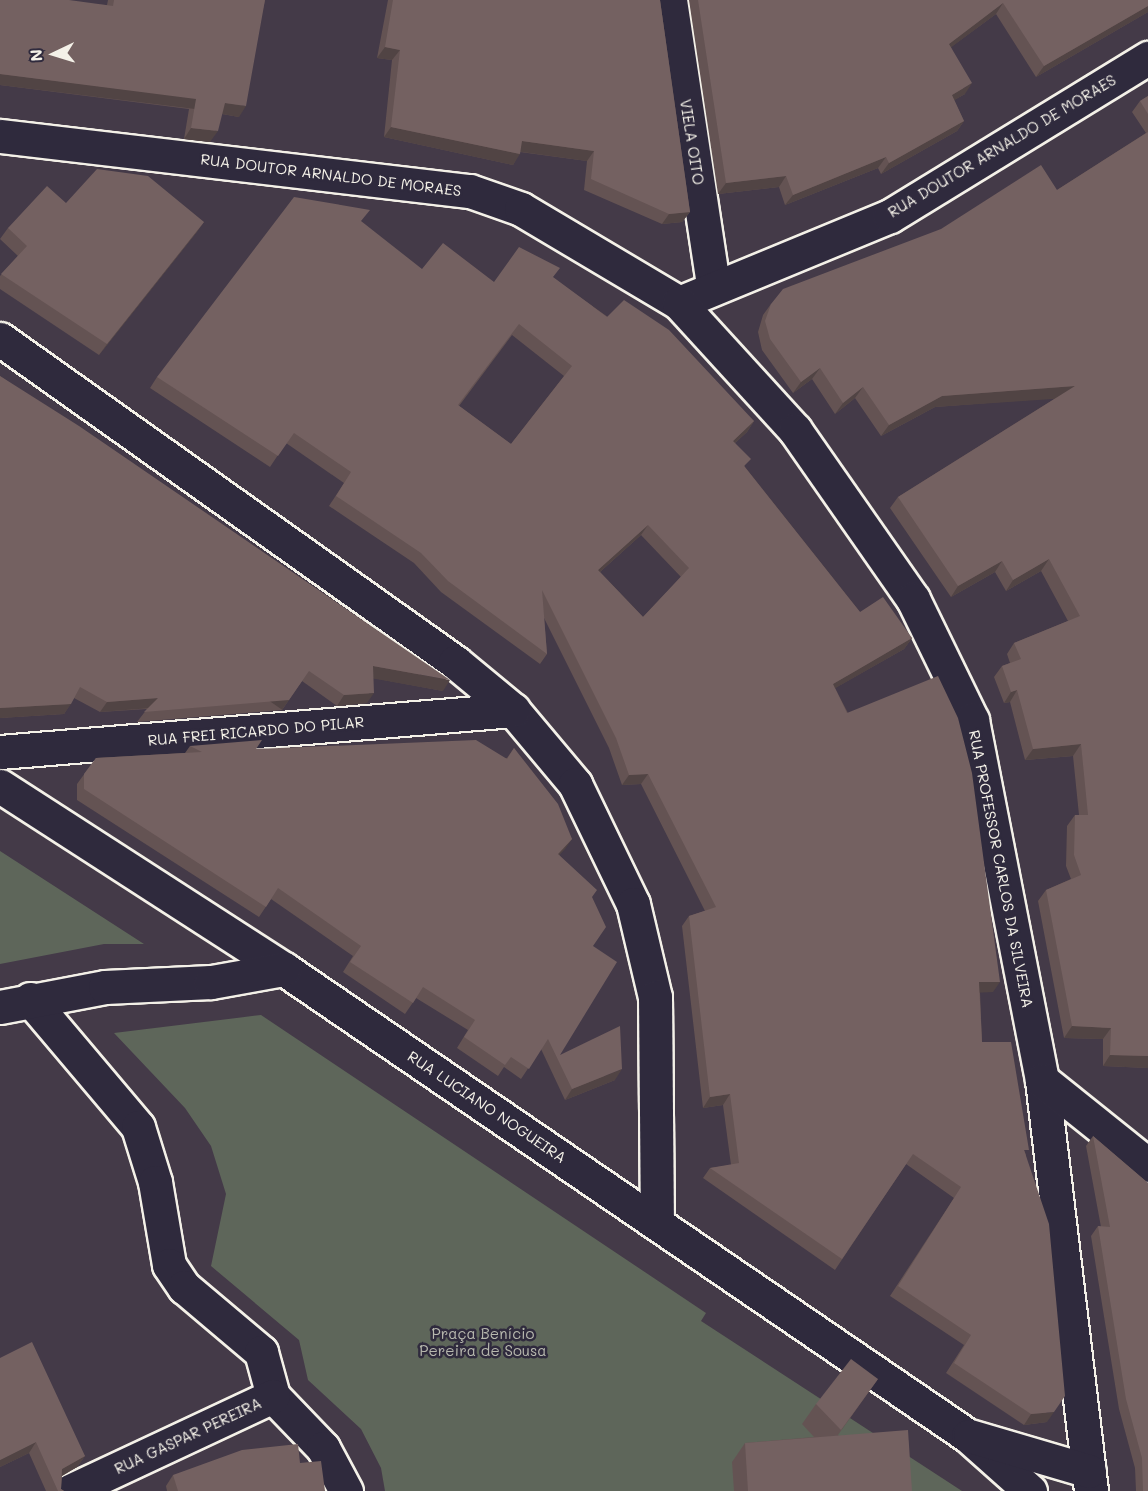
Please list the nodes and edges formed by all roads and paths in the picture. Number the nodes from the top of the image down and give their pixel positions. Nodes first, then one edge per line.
1 (670, 0) edge
2 (1148, 58) edge
3 (0, 136) edge
4 (713, 284) junction
5 (679, 303) junction
6 (0, 339) edge
7 (513, 710) junction
8 (0, 752) edge
9 (0, 786) edge
10 (284, 969) junction
11 (15, 1003) edge
12 (1042, 1080) junction
13 (1148, 1165) edge
14 (657, 1223) junction
15 (273, 1396) junction
16 (969, 1436) junction
17 (1090, 1481) edge
18 (70, 1491) edge
19 (346, 1491) edge
20 (1030, 1491) edge

1 - 4 street, VIELA OITO
2 - 4 street, RUA DOUTOR ARNALDO DE MORAES
3 - 5 street, RUA DOUTOR ARNALDO DE MORAES
4 - 5 street, RUA DOUTOR ARNALDO DE MORAES
5 - 12 street, RUA PROFESSOR CARLOS DA SILVEIRA
6 - 7 street
7 - 8 street, RUA FREI RICARDO DO PILAR
7 - 14 street
9 - 10 street, RUA LUCIANO NOGUEIRA
10 - 11 street
10 - 14 street, RUA LUCIANO NOGUEIRA
11 - 15 street
12 - 13 street
12 - 17 street, RUA PROFESSOR CARLOS DA SILVEIRA
14 - 16 street, RUA LUCIANO NOGUEIRA
15 - 18 street, RUA GASPAR PEREIRA
15 - 19 street
16 - 17 street, RUA LUCIANO NOGUEIRA
16 - 20 street, RUA LUCIANO NOGUEIRA

